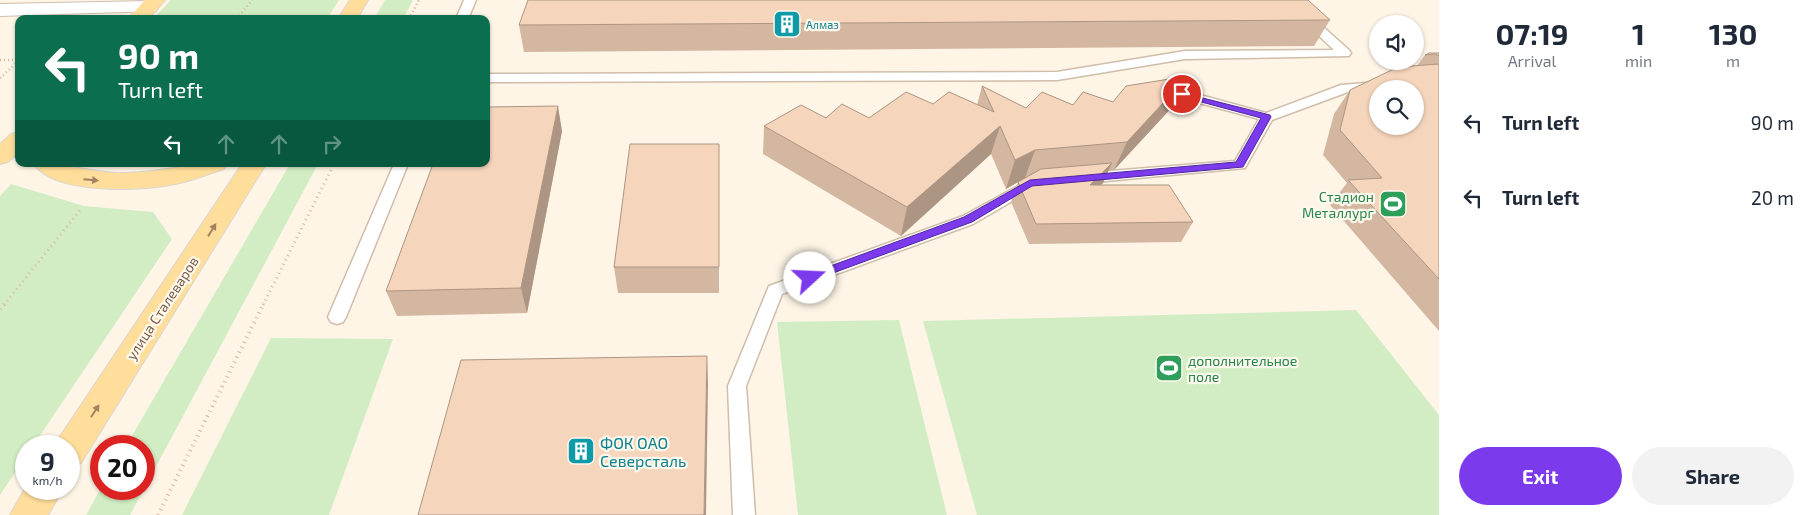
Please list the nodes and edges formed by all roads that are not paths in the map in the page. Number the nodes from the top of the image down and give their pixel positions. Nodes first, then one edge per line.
1 (359, 0) edge
2 (470, 0) edge
3 (1287, 0) edge
4 (148, 9) edge
5 (0, 10) edge
6 (350, 15) edge
7 (464, 15) edge
8 (490, 78) edge
9 (1369, 87) edge
10 (1182, 94) edge
11 (1266, 117) junction
12 (15, 142) edge
13 (0, 158) edge
14 (50, 167) edge
15 (205, 167) edge
16 (252, 167) edge
17 (400, 167) edge
18 (1068, 180) edge
19 (1049, 181) edge
20 (337, 317) dead end
21 (80, 435) edge
22 (38, 500) edge
23 (28, 515) edge
24 (744, 515) edge

1 - 6 main road
2 - 7 lane
3 - 8 lane
4 - 5 street
9 - 11 lane
10 - 11 lane
11 - 18 lane
12 - 13 main road
14 -> 15 main road
21 -> 16 main road, улица Сталеваров
17 - 20 lane
19 - 24 lane
22 - 23 main road

